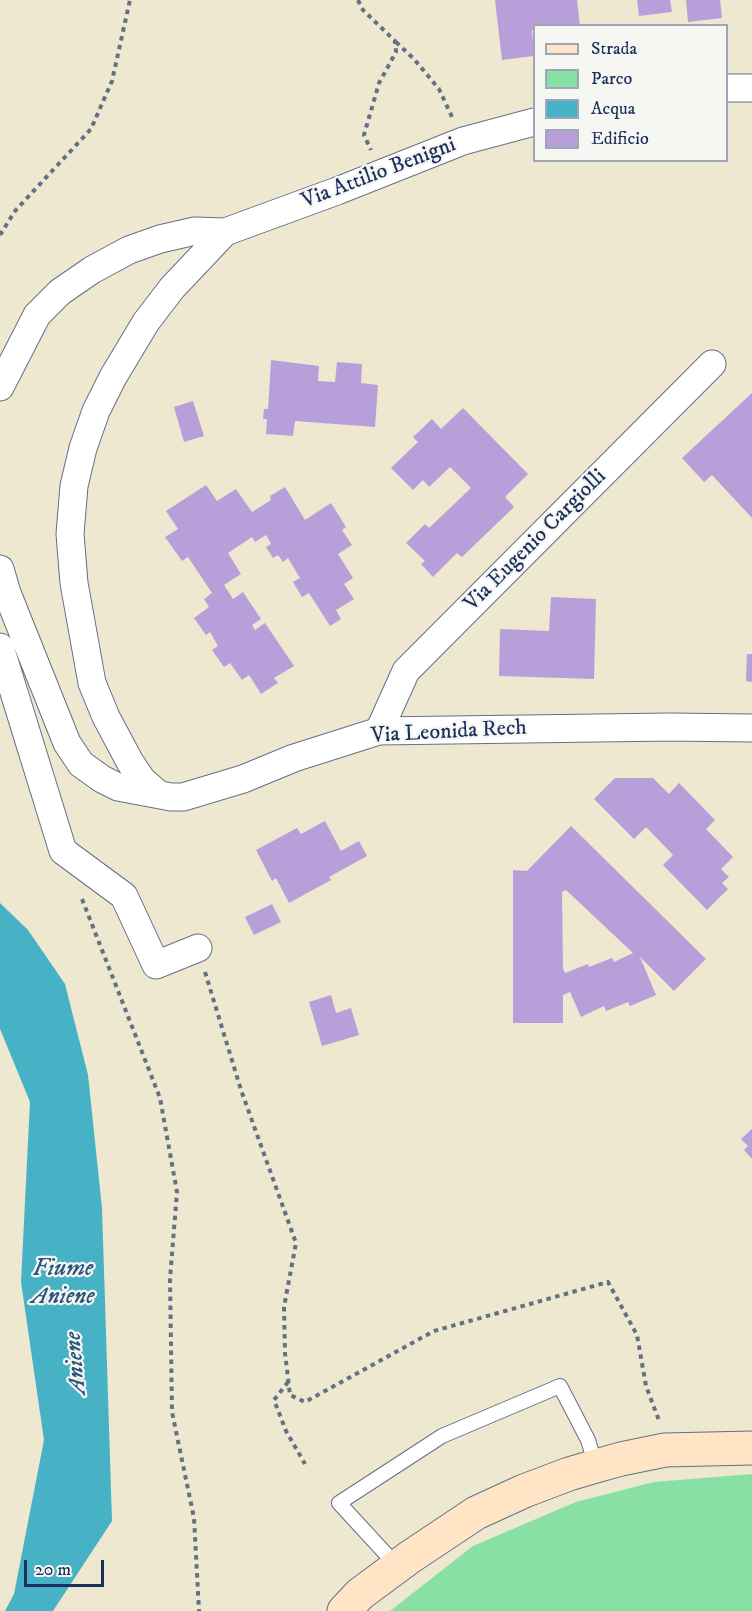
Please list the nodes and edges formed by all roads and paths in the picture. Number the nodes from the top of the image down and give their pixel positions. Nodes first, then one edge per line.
1 (130, 0) edge
2 (358, 0) edge
3 (395, 41) junction
4 (728, 88) edge
5 (752, 88) edge
6 (533, 122) edge
7 (463, 141) junction
8 (381, 173) junction
9 (225, 232) junction
10 (0, 235) edge
11 (712, 364) dead end
12 (0, 387) edge
13 (0, 569) edge
14 (0, 647) edge
15 (752, 728) edge
16 (379, 731) junction
17 (157, 794) junction
18 (80, 894) dead end
19 (198, 948) joint
20 (288, 1382) junction
21 (661, 1427) dead end
22 (752, 1448) edge
23 (304, 1464) dead end
24 (596, 1466) junction
25 (397, 1566) junction
26 (199, 1611) edge
27 (344, 1611) edge

1 - 10 path
2 - 3 path
3 - 7 path
3 - 8 path
4 - 5 street
6 - 7 street, Via Attilio Benigni
7 - 8 street, Via Attilio Benigni
8 - 9 street, Via Attilio Benigni
9 - 12 street, Via Attilio Benigni
9 - 17 street, Via Attilio Benigni
11 - 16 street, Via Eugenio Cargiolli
13 - 17 street
14 - 19 street
15 - 16 street, Via Leonida Rech
16 - 17 street, Via Leonida Rech
18 - 26 path
19 - 20 path
20 - 21 path
20 - 23 path
22 - 24 street
24 - 25 street
24 - 25 lane
25 - 27 street

